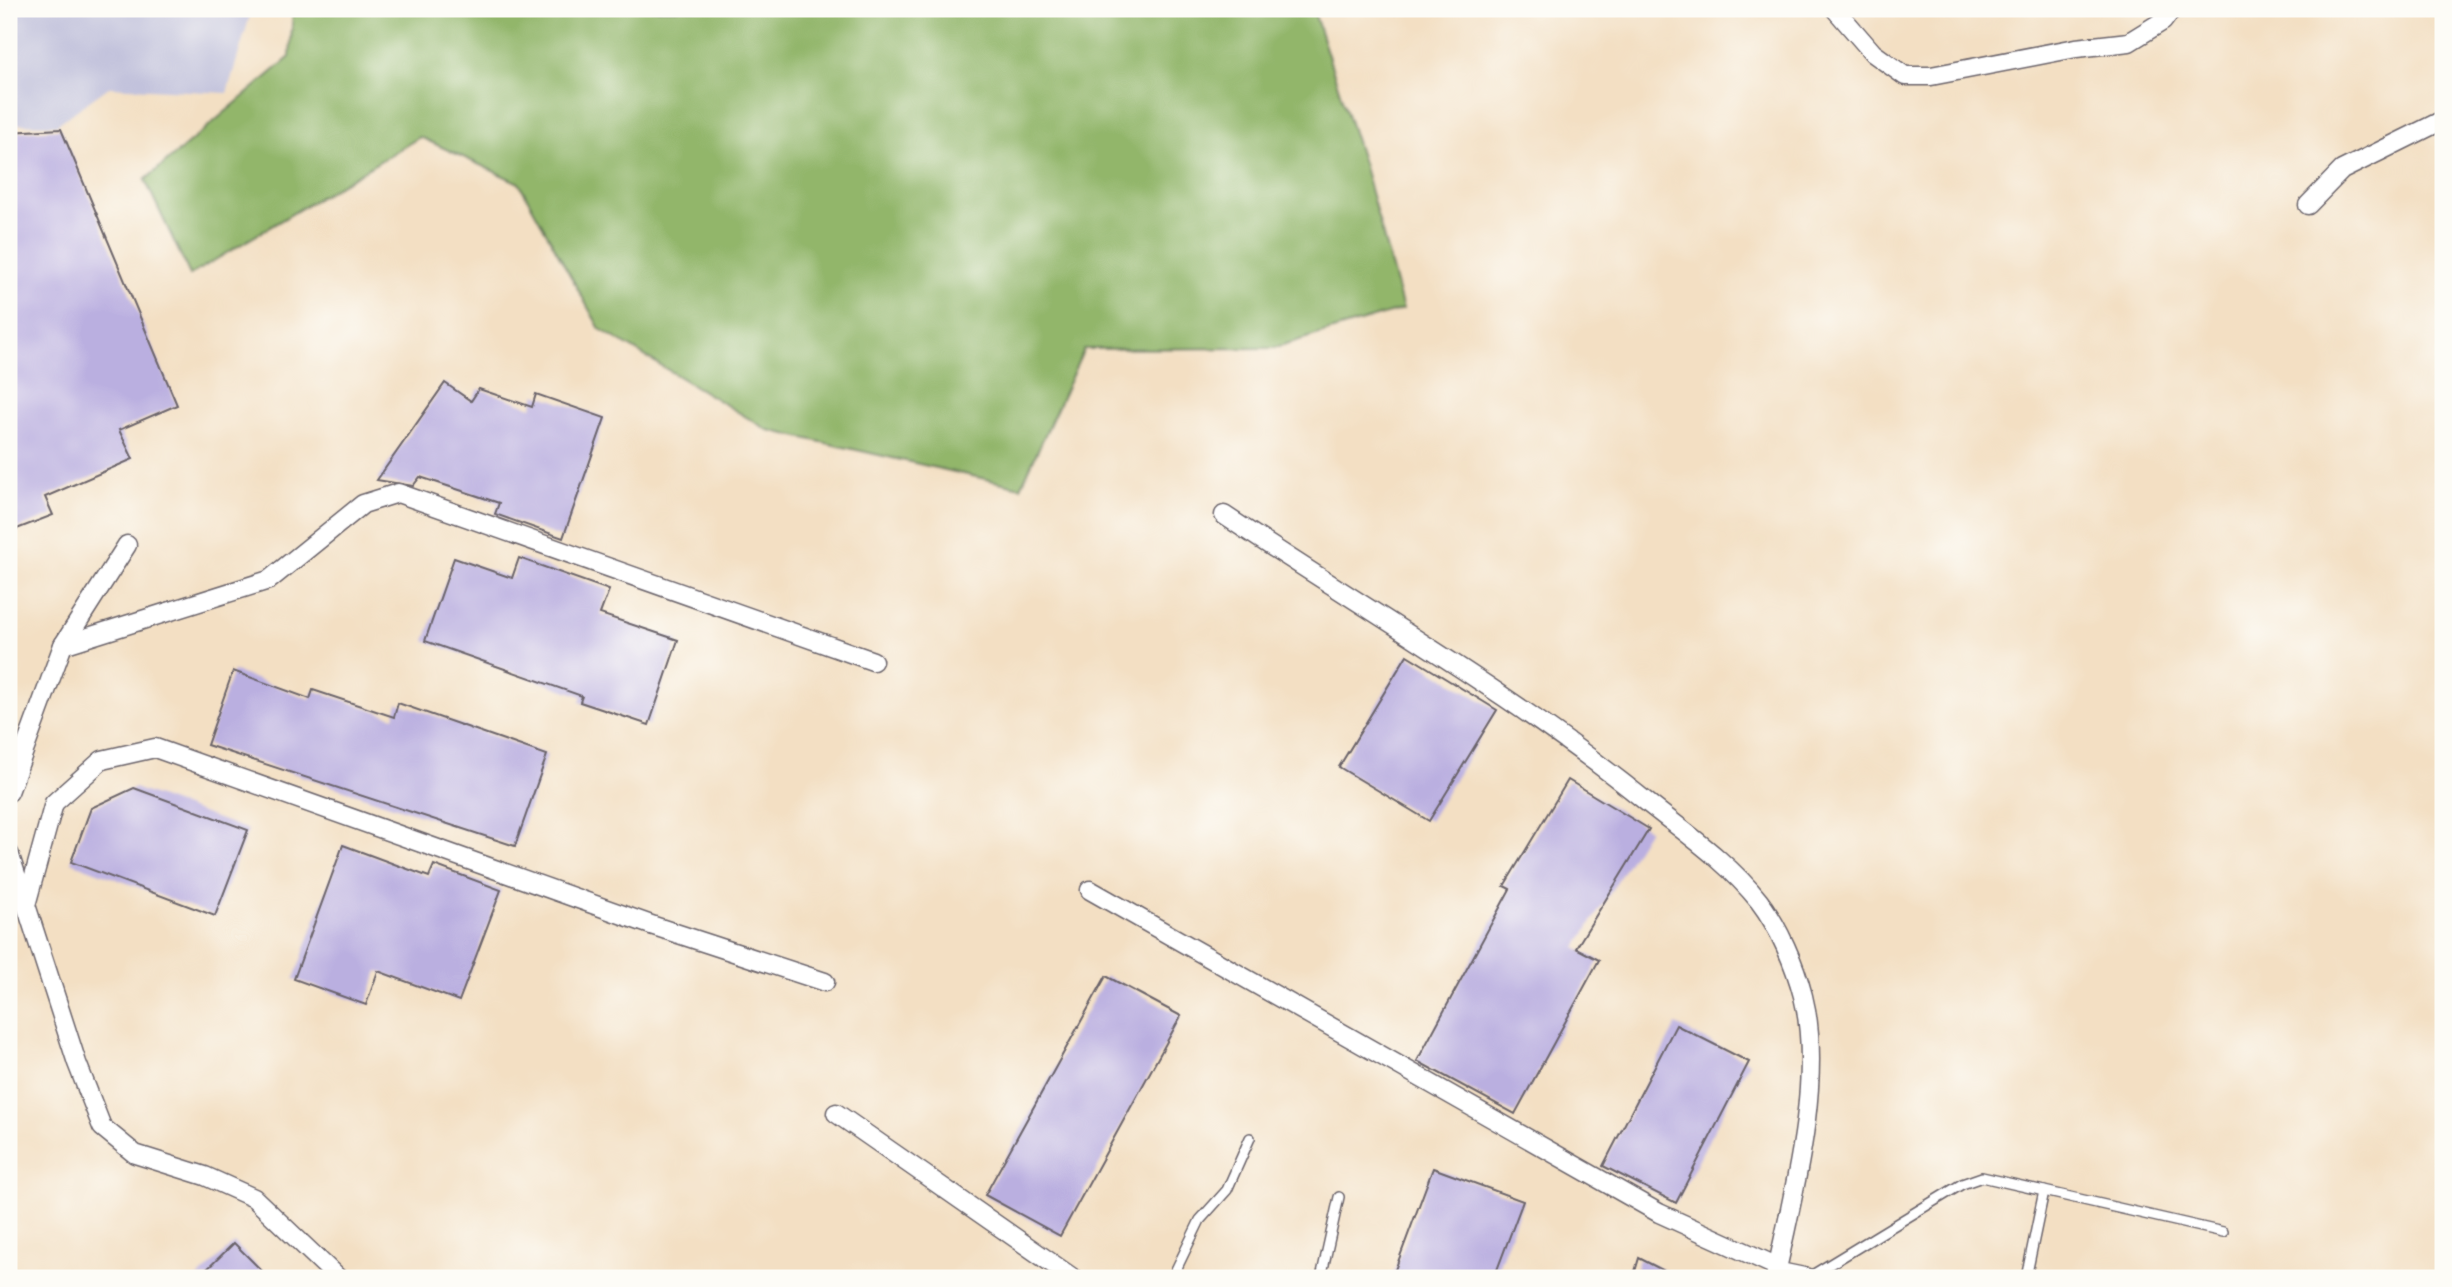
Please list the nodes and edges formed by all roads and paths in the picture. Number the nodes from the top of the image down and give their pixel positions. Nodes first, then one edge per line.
1 (1835, 9) edge
2 (2172, 9) edge
3 (2443, 120) edge
4 (2308, 205) dead end
5 (1224, 515) dead end
6 (127, 545) dead end
7 (63, 645) junction
8 (873, 661) dead end
9 (9, 792) edge
10 (9, 853) edge
11 (1090, 890) dead end
12 (26, 905) junction
13 (825, 982) dead end
14 (836, 1113) dead end
15 (1250, 1138) dead end
16 (2044, 1191) junction
17 (1339, 1197) dead end
18 (2223, 1232) dead end
19 (1777, 1272) edge
20 (1814, 1274) junction
21 (338, 1278) edge
22 (1073, 1278) edge
23 (1172, 1278) edge
24 (1321, 1278) edge
25 (1831, 1278) edge
26 (2026, 1278) edge

1 - 2 street
3 - 4 street
5 - 19 street
6 - 7 street
7 - 8 street
7 - 9 street
10 - 12 street
11 - 19 street
12 - 13 street
12 - 21 street
14 - 22 street
15 - 23 lane
16 - 18 lane
16 - 20 lane
16 - 26 lane
17 - 24 lane
19 - 20 lane
20 - 25 lane

